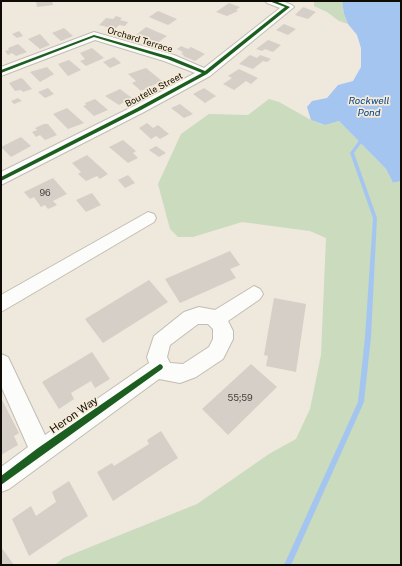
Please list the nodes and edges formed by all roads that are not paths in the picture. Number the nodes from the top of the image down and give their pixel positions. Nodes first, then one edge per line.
1 (271, 1) edge
2 (1, 72) edge
3 (205, 74) junction
4 (1, 179) edge
5 (148, 218) dead end
6 (254, 294) dead end
7 (1, 304) edge
8 (216, 319) junction
9 (1, 363) edge
10 (160, 367) junction
11 (41, 451) junction
12 (1, 482) edge

1 - 3 street, Boutelle Street
2 - 3 street, Orchard Terrace
3 - 4 street, Boutelle Street
5 - 7 street
6 - 8 street
8 - 10 street
8 - 10 street
9 - 11 street
10 - 11 street, Heron Way
11 - 12 street, Heron Way

